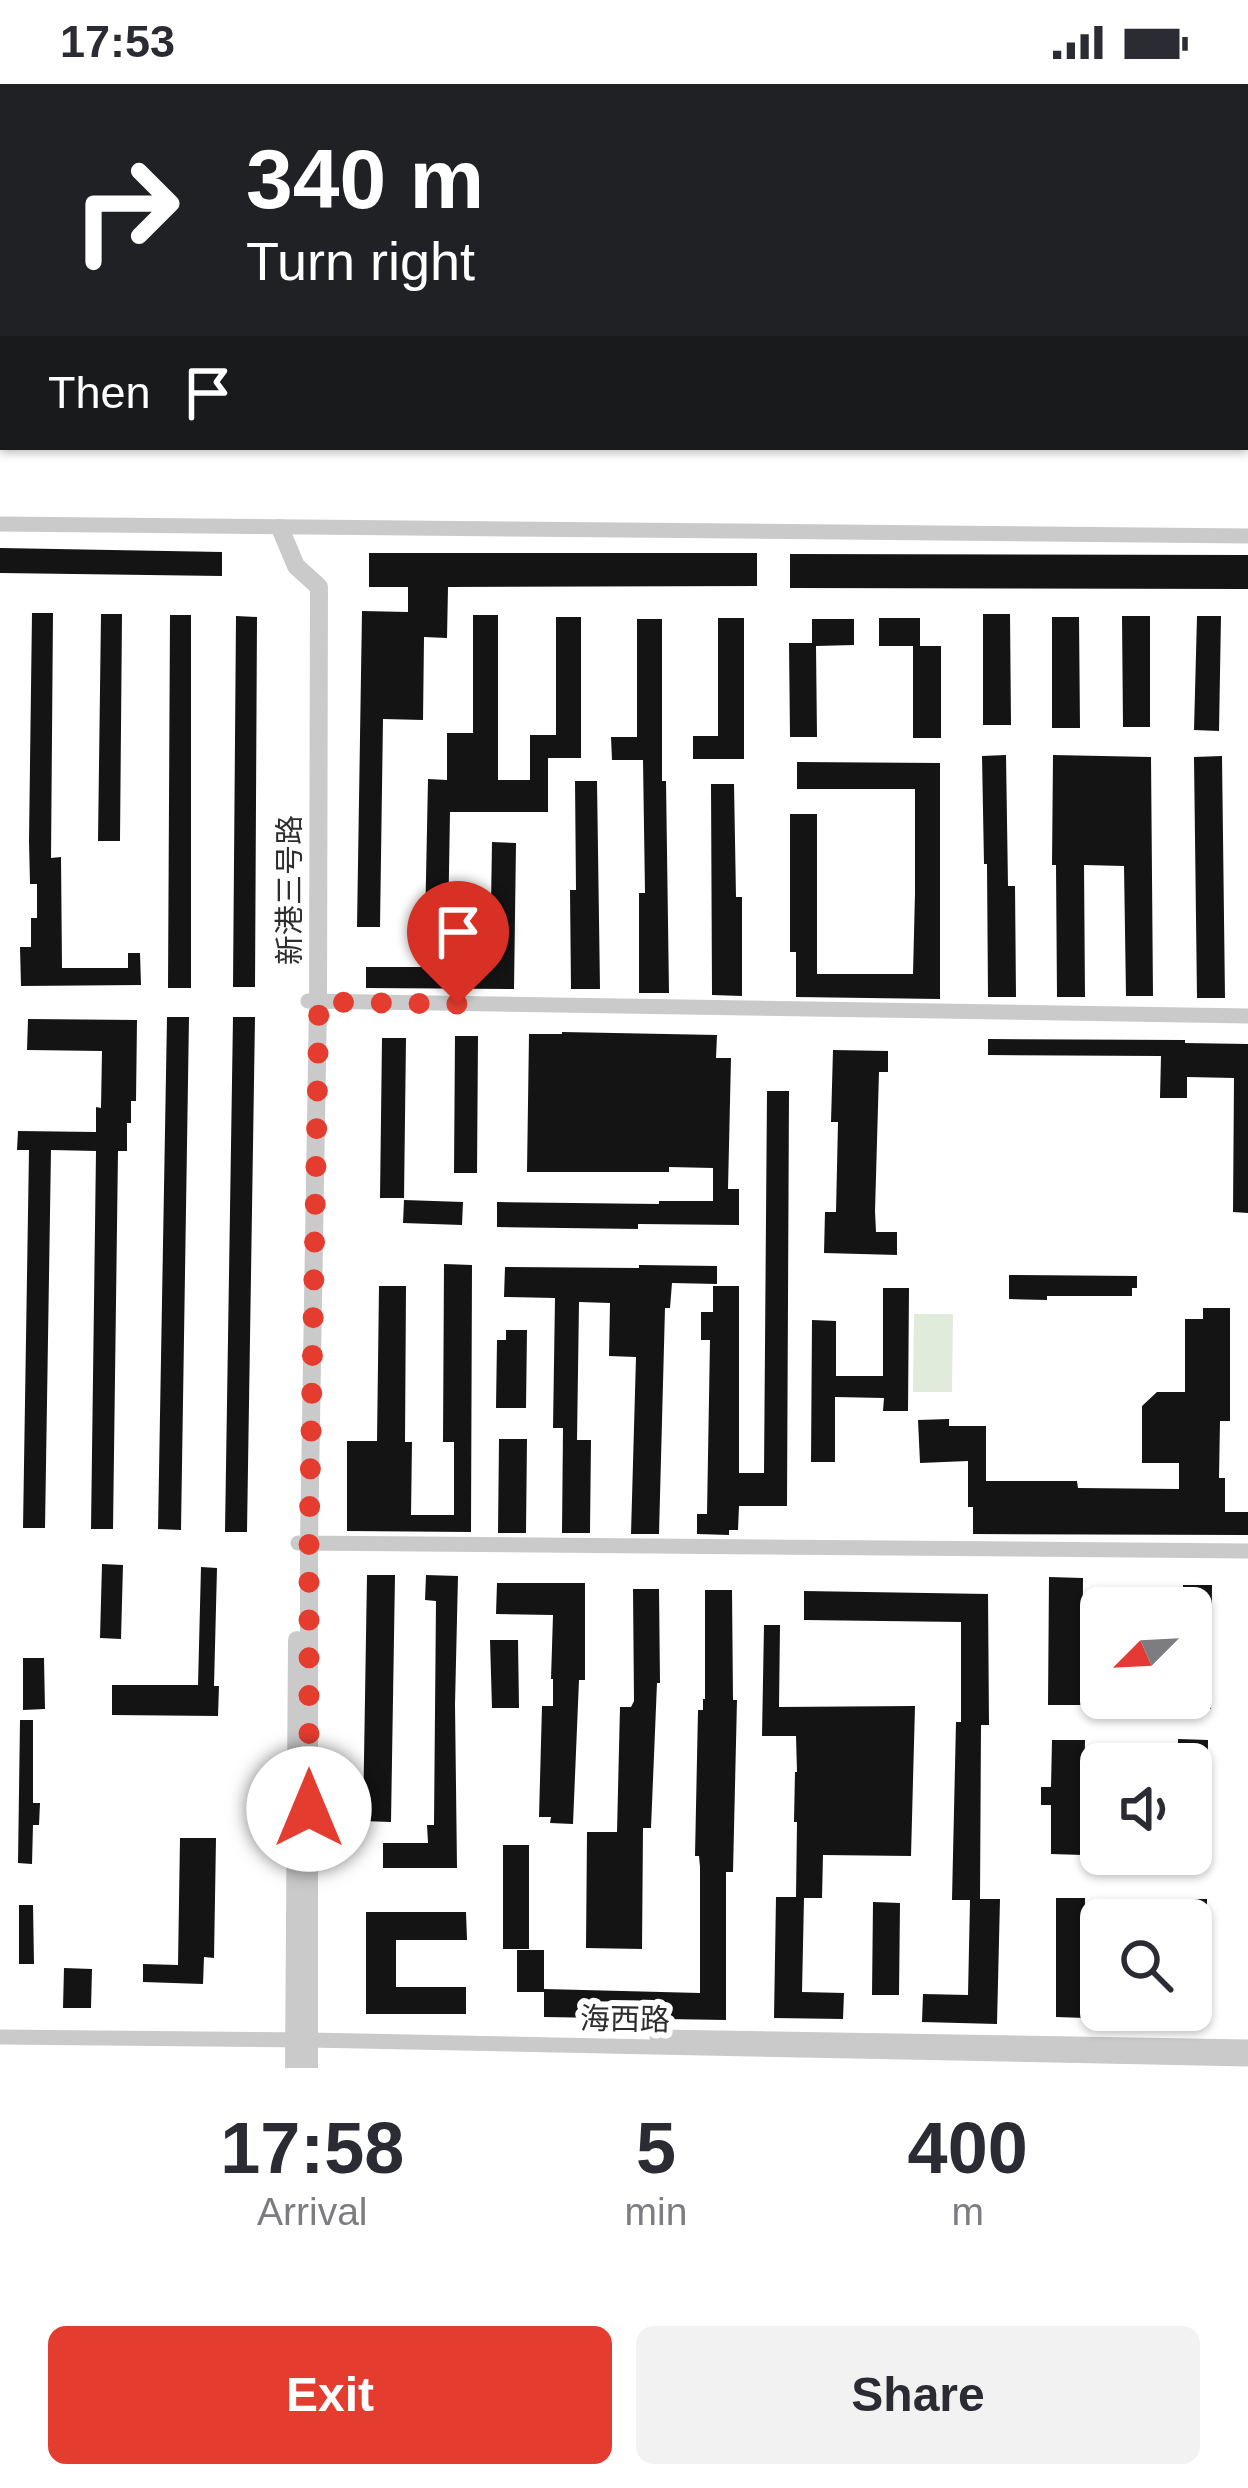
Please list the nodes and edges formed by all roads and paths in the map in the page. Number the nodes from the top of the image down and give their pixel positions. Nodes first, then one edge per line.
1 (0, 524) edge
2 (280, 528) junction
3 (1248, 536) edge
4 (314, 1002) junction
5 (1248, 1016) edge
6 (303, 1543) junction
7 (1248, 1551) edge
8 (0, 2033) edge
9 (302, 2035) junction
10 (1248, 2048) edge
11 (1248, 2059) edge
12 (294, 2068) edge
13 (309, 2068) edge

1 - 2 street
2 - 3 street
2 - 4 street, 新港三号路
4 - 5 street
4 - 6 street, 新港三号路
6 - 7 street
6 - 9 street, 新港三号路
8 - 9 street, 海西路
9 - 10 street, 海西路
9 - 11 street, 海西路
9 - 12 street, 新港三号路
9 - 13 street, 新港三号路

